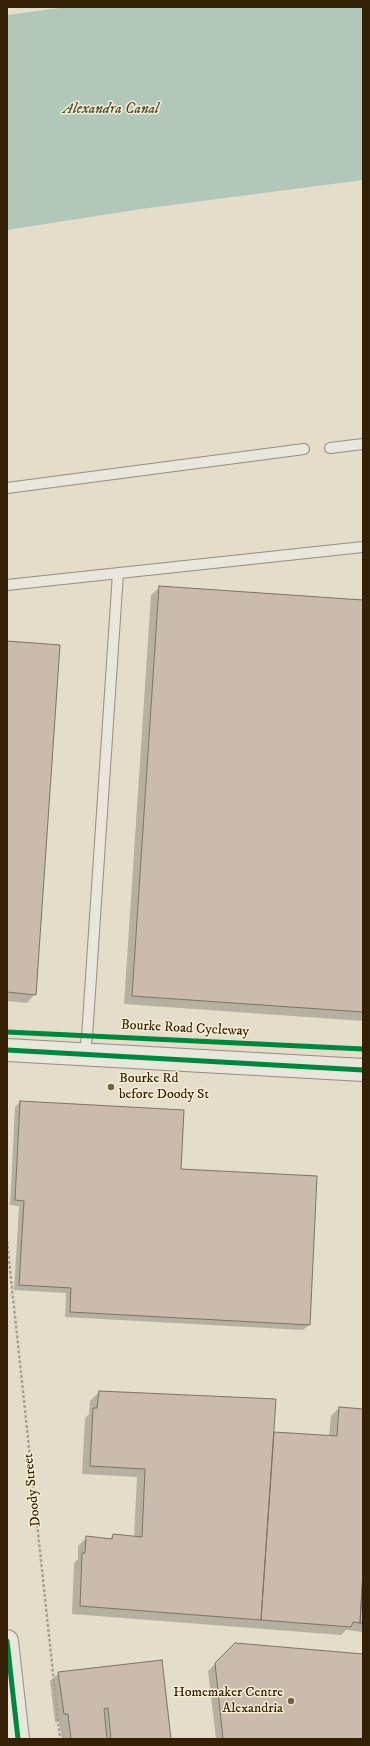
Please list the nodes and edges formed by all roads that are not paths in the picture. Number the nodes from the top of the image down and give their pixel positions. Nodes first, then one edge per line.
1 (363, 444) edge
2 (330, 448) dead end
3 (304, 449) dead end
4 (7, 488) edge
5 (363, 547) edge
6 (118, 573) junction
7 (7, 585) edge
8 (7, 1050) edge
9 (84, 1054) junction
10 (363, 1070) edge
11 (7, 1641) edge
12 (18, 1739) edge

1 - 2 lane
3 - 4 lane
5 - 6 lane
6 - 7 lane
6 - 9 lane
8 - 9 street
9 - 10 street
11 - 12 street

